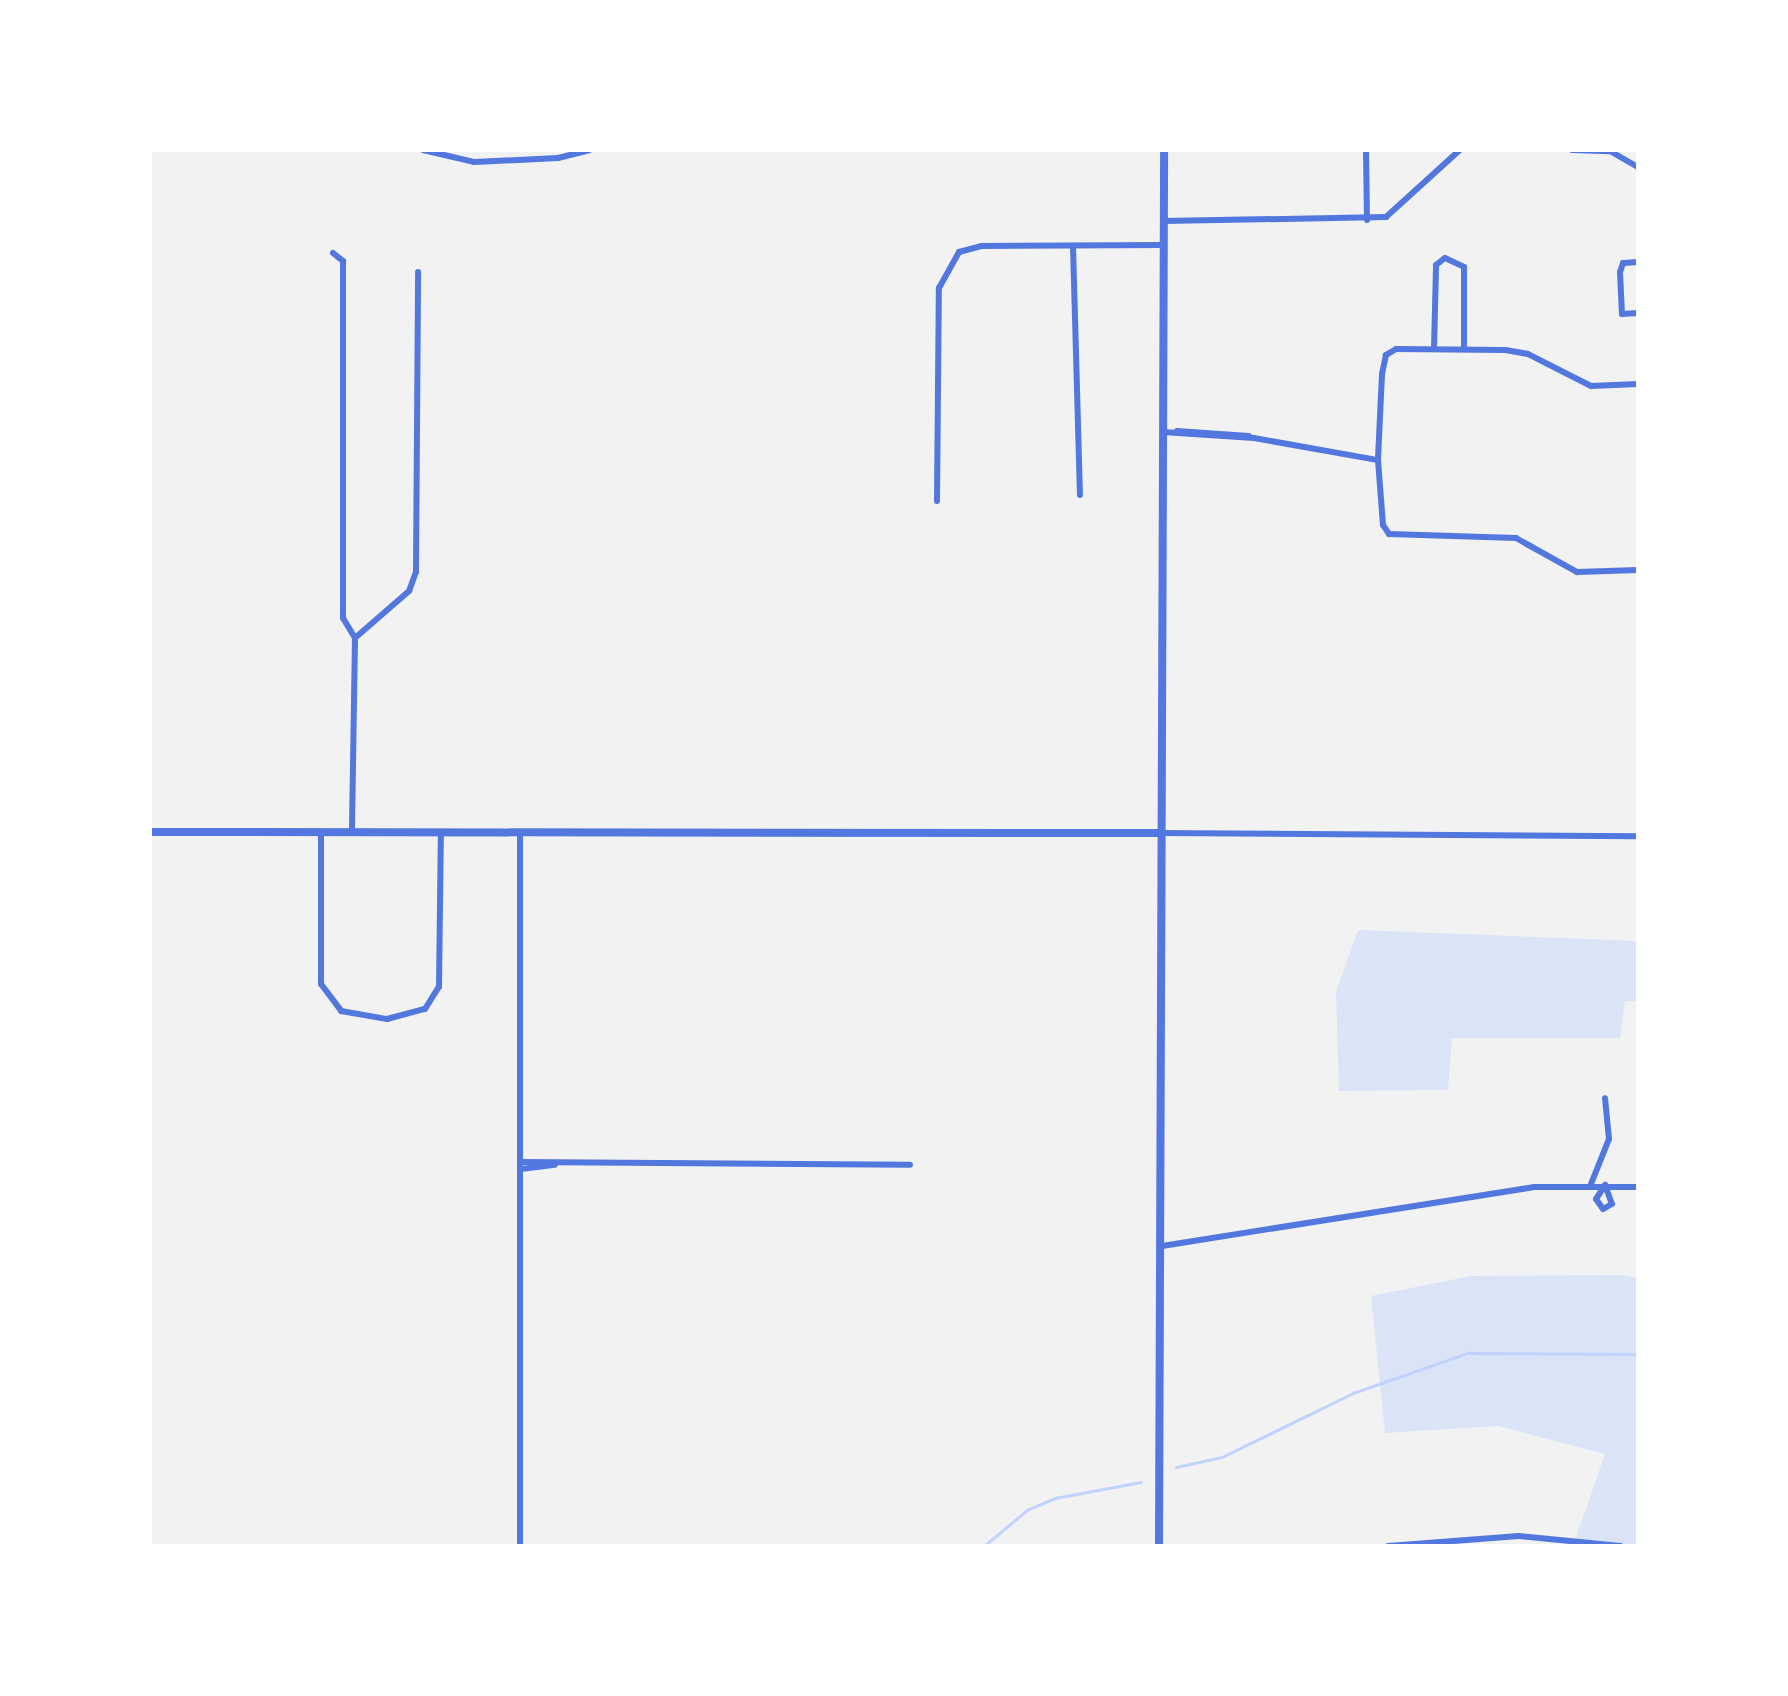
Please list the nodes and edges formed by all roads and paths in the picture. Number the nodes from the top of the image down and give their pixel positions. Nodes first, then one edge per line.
1 (423, 150) edge
2 (589, 150) edge
3 (1164, 150) edge
4 (1366, 150) edge
5 (1460, 150) edge
6 (1572, 150) edge
7 (1610, 150) edge
8 (1638, 167) edge
9 (1367, 220) junction
10 (1163, 221) junction
11 (1163, 245) junction
12 (1074, 246) junction
13 (333, 253) dead end
14 (1638, 262) edge
15 (418, 272) dead end
16 (1638, 314) edge
17 (1434, 349) junction
18 (1464, 349) junction
19 (1638, 384) edge
20 (1163, 432) junction
21 (1378, 460) junction
22 (1080, 494) dead end
23 (936, 501) dead end
24 (1638, 570) edge
25 (355, 638) junction
26 (150, 832) edge
27 (322, 832) junction
28 (352, 832) junction
29 (441, 832) junction
30 (520, 832) junction
31 (1159, 833) junction
32 (1638, 836) edge
33 (1606, 1098) dead end
34 (910, 1165) dead end
35 (521, 1166) junction
36 (1592, 1184) junction
37 (1638, 1187) edge
38 (1162, 1246) junction
39 (520, 1546) edge
40 (1159, 1546) edge
41 (1388, 1546) edge
42 (1621, 1546) edge

1 - 2 street
3 - 10 street
4 - 9 street
5 - 9 street
6 - 7 street
7 - 8 street
9 - 10 street
10 - 11 street
11 - 12 street
11 - 20 street
12 - 22 street
12 - 23 street
13 - 25 street
14 - 16 street
15 - 25 street
17 - 18 street
17 - 18 street
17 - 21 street
18 - 19 street
20 - 21 street
20 - 31 street
21 - 24 street
25 - 28 street
26 - 27 street
27 - 28 street
27 - 29 street
28 - 29 street
29 - 30 street
30 - 31 street
30 - 35 street
31 - 32 street
31 - 38 street
33 - 36 street
34 - 35 street
35 - 39 street
36 - 37 street
36 - 38 street
38 - 40 street
41 - 42 street

